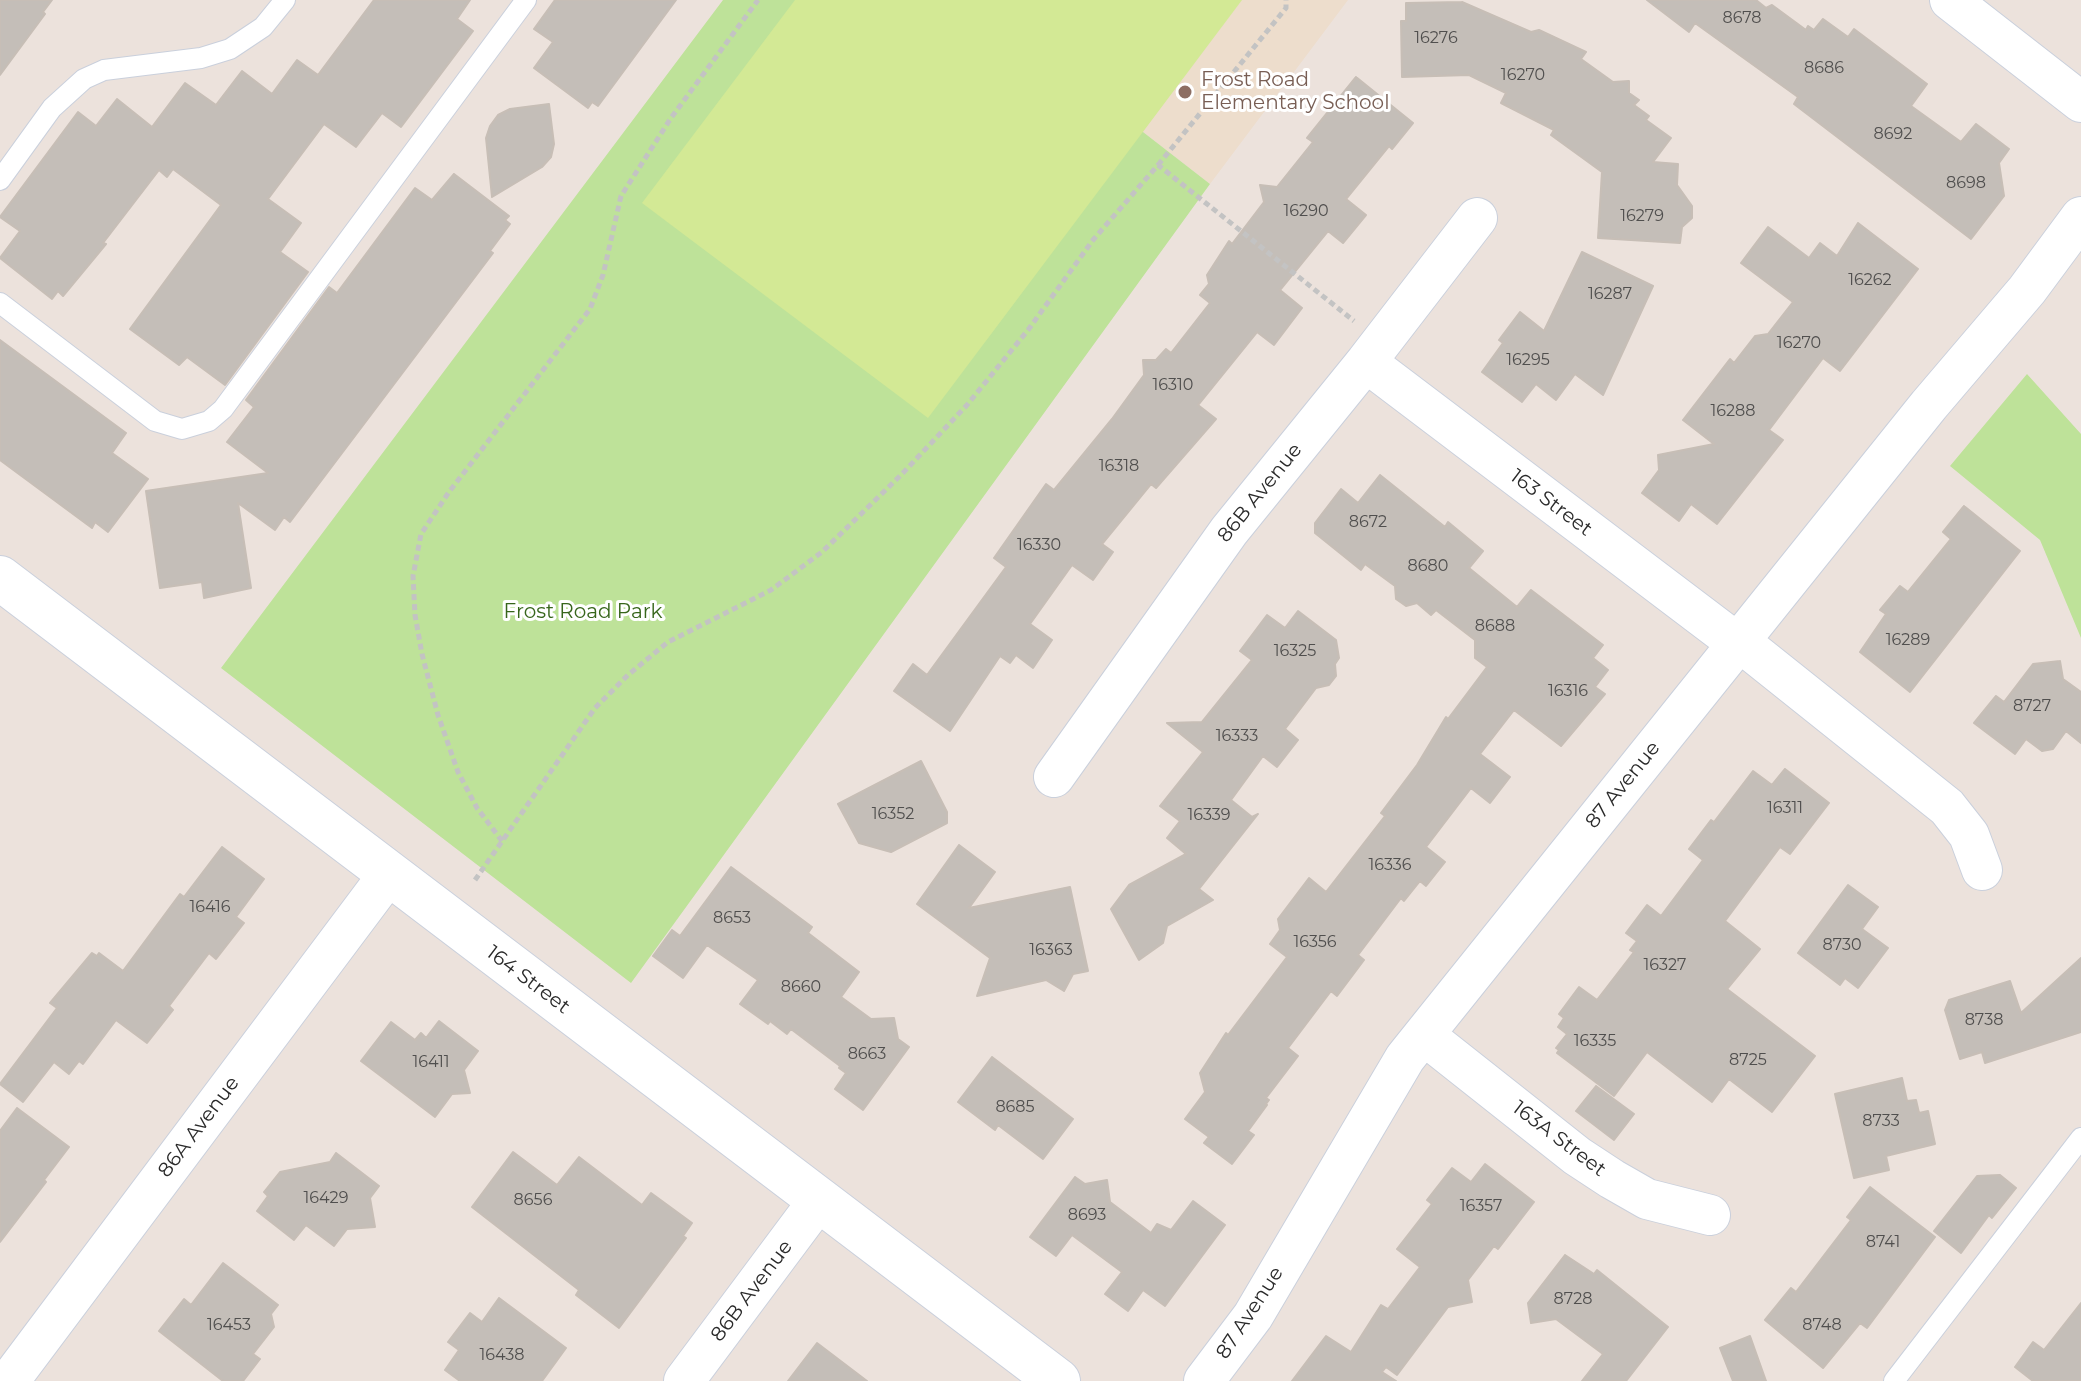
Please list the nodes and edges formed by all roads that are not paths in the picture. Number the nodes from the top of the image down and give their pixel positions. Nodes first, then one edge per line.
1 (285, 0) edge
2 (526, 0) edge
3 (1950, 0) edge
4 (2081, 102) edge
5 (0, 180) edge
6 (2081, 217) edge
7 (1477, 218) dead end
8 (0, 303) edge
9 (1365, 345) junction
10 (0, 578) edge
11 (1738, 642) junction
12 (1054, 777) dead end
13 (1982, 870) dead end
14 (389, 874) junction
15 (1424, 1035) junction
16 (2081, 1138) edge
17 (819, 1200) junction
18 (1710, 1215) dead end
19 (9, 1381) edge
20 (684, 1381) edge
21 (1058, 1381) edge
22 (1204, 1381) edge
23 (1894, 1381) edge

1 - 5 lane
2 - 8 lane
3 - 4 street
6 - 11 street, 87 Avenue
7 - 9 street, 86B Avenue
9 - 11 street, 163 Street
9 - 12 street, 86B Avenue
10 - 14 street, 164 Street
11 - 13 street, 163 Street
11 - 15 street, 87 Avenue
14 - 17 street, 164 Street
14 - 19 street, 86A Avenue
15 - 18 street, 163A Street
15 - 22 street, 87 Avenue
16 - 23 lane
17 - 20 street, 86B Avenue
17 - 21 street, 164 Street

